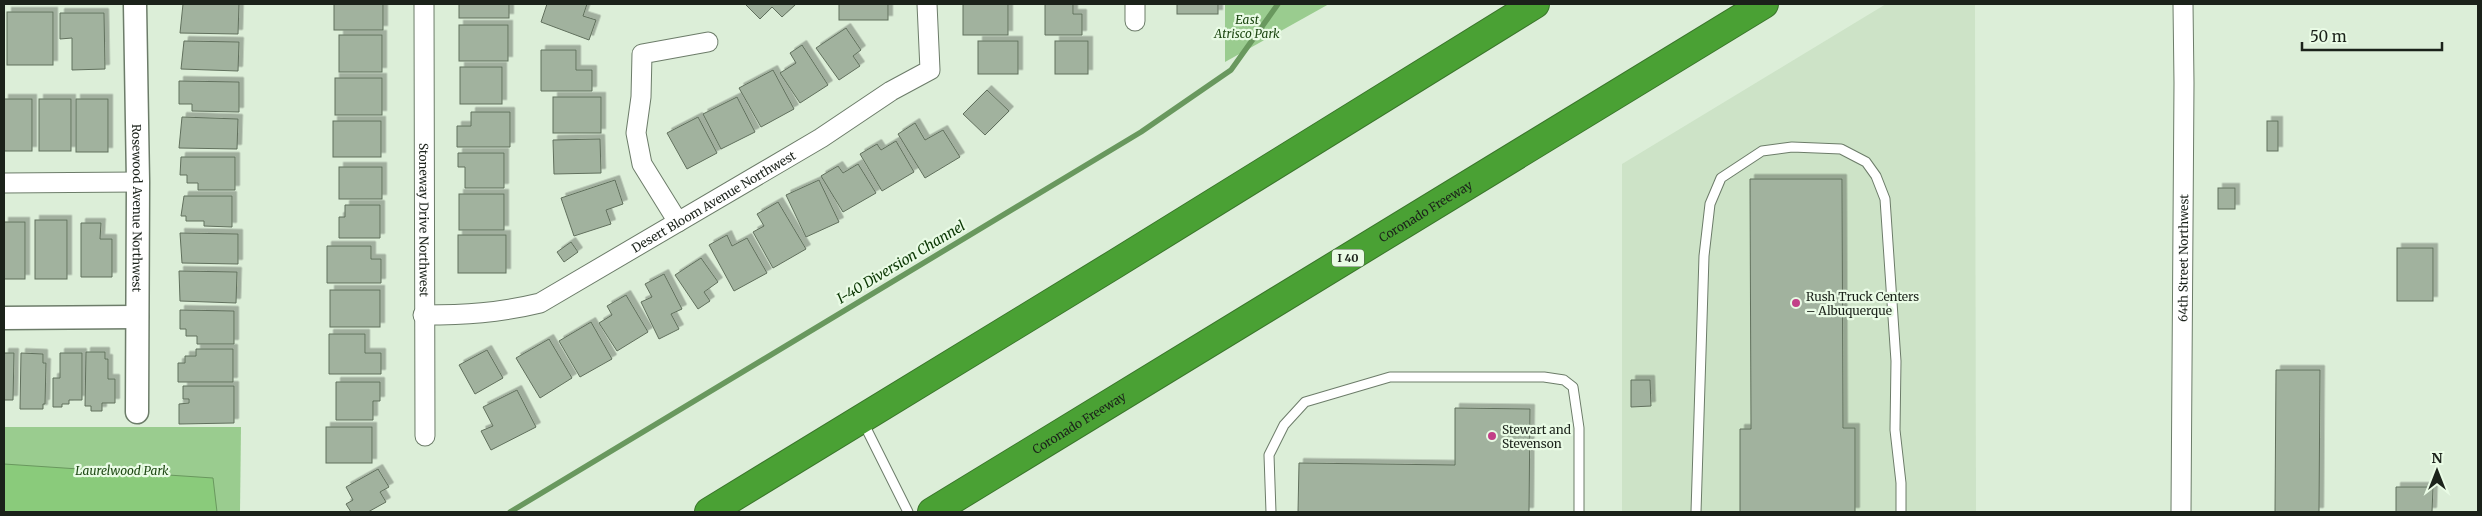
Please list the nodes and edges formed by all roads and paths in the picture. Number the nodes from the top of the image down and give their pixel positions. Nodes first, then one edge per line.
1 (134, 4) edge
2 (424, 4) edge
3 (927, 4) edge
4 (1535, 4) edge
5 (1764, 4) edge
6 (2183, 4) edge
7 (708, 42) dead end
8 (138, 182) junction
9 (4, 183) edge
10 (678, 222) junction
11 (423, 315) junction
12 (137, 317) junction
13 (4, 318) edge
14 (137, 412) dead end
15 (861, 419) junction
16 (425, 436) dead end
17 (709, 512) edge
18 (908, 512) edge
19 (932, 512) edge
20 (1271, 512) edge
21 (1579, 512) edge
22 (1696, 512) edge
23 (1901, 512) edge
24 (2181, 512) edge

1 - 8 street, Rosewood Avenue Northwest
2 - 11 street, Stoneway Drive Northwest
3 - 10 street, Desert Bloom Avenue Northwest
4 - 15 highway
5 - 19 highway, Coronado Freeway / I 40
6 - 24 street, 64th Street Northwest
7 - 10 street
8 - 9 street
8 - 12 street, Rosewood Avenue Northwest
10 - 11 street, Desert Bloom Avenue Northwest
11 - 16 street, Stoneway Drive Northwest
12 - 13 street
12 - 14 street, Rosewood Avenue Northwest
15 - 17 highway
15 - 18 lane
20 - 21 lane
22 - 23 lane

